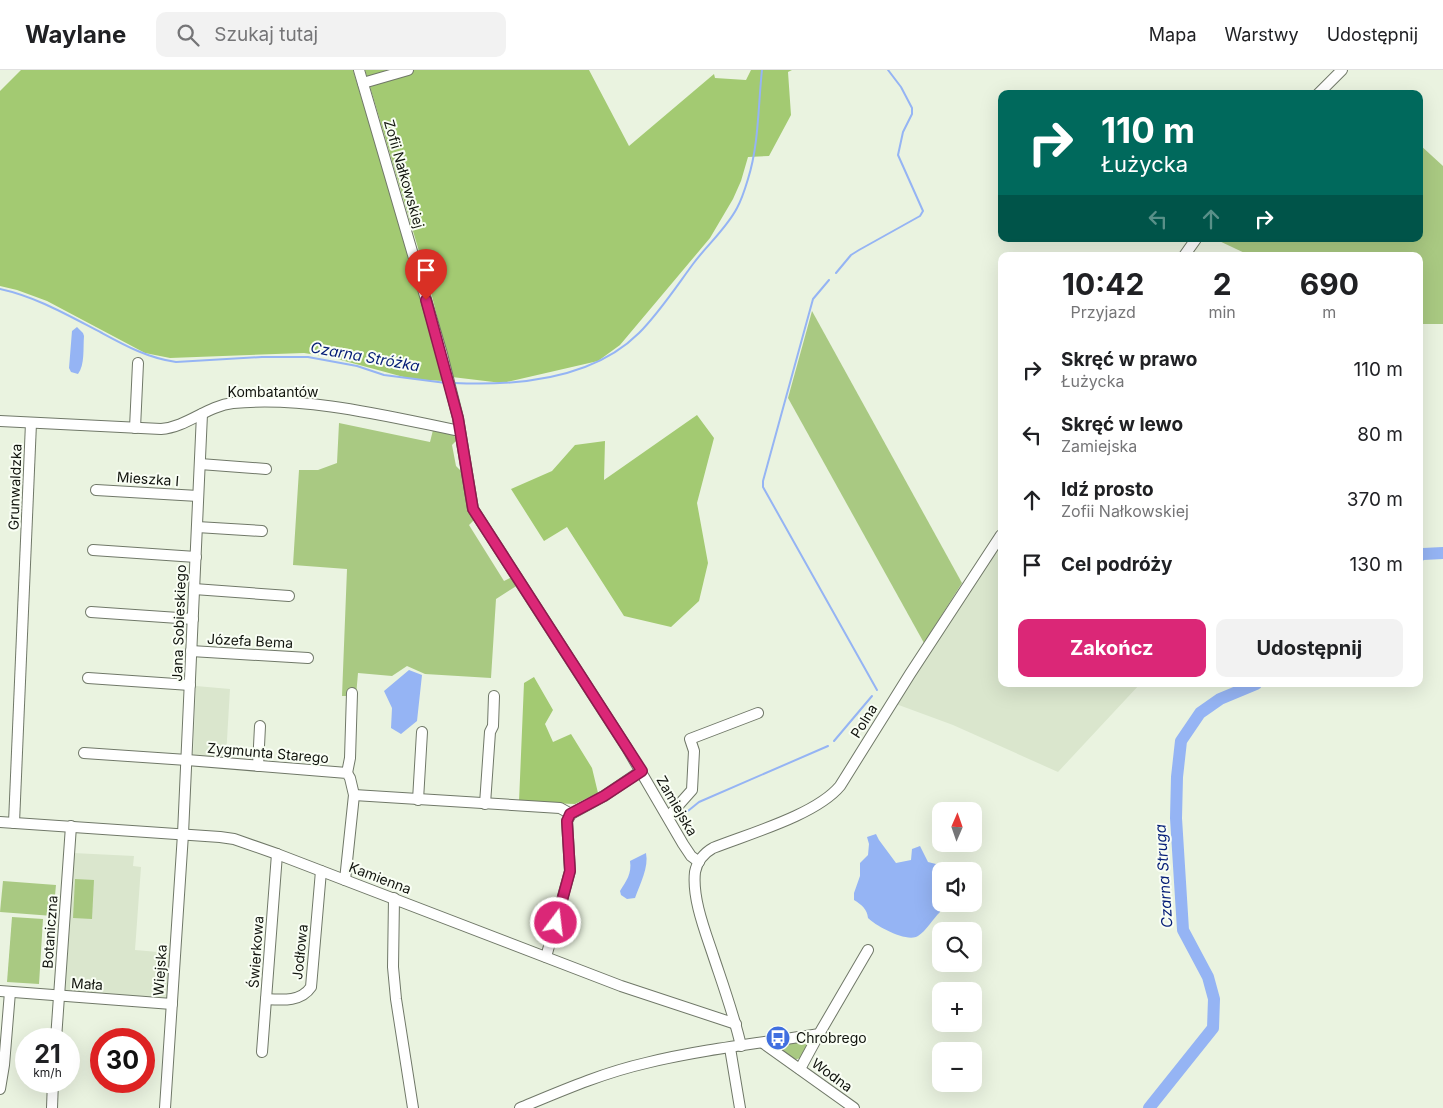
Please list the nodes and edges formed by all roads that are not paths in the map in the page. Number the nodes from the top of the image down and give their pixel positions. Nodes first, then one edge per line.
1 (359, 70) edge
2 (408, 70) edge
3 (1342, 70) edge
4 (363, 83) junction
5 (1322, 90) edge
6 (138, 363) dead end
7 (202, 414) junction
8 (0, 421) edge
9 (31, 423) junction
10 (135, 428) junction
11 (460, 431) junction
12 (200, 464) junction
13 (266, 469) dead end
14 (96, 490) dead end
15 (198, 496) junction
16 (197, 527) junction
17 (262, 531) dead end
18 (998, 540) edge
19 (93, 550) dead end
20 (196, 557) junction
21 (194, 589) junction
22 (289, 596) dead end
23 (91, 612) dead end
24 (193, 619) junction
25 (192, 651) junction
26 (308, 658) dead end
27 (88, 678) dead end
28 (190, 685) junction
29 (352, 693) dead end
30 (494, 696) dead end
31 (758, 713) dead end
32 (260, 726) dead end
33 (422, 732) dead end
34 (84, 753) dead end
35 (187, 760) junction
36 (258, 766) junction
37 (642, 771) junction
38 (347, 774) junction
39 (354, 795) junction
40 (418, 800) junction
41 (485, 804) junction
42 (570, 814) junction
43 (668, 816) junction
44 (0, 822) edge
45 (14, 823) junction
46 (71, 826) junction
47 (183, 834) junction
48 (277, 854) junction
49 (699, 862) junction
50 (321, 871) junction
51 (345, 880) junction
52 (394, 898) junction
53 (868, 950) dead end
54 (546, 957) junction
55 (5, 992) edge
56 (60, 995) junction
57 (266, 999) junction
58 (172, 1004) junction
59 (736, 1024) junction
60 (57, 1028) edge
61 (819, 1034) junction
62 (763, 1043) junction
63 (741, 1046) junction
64 (730, 1048) junction
65 (262, 1052) dead end
66 (800, 1069) junction
67 (0, 1089) edge
68 (53, 1093) edge
69 (52, 1108) edge
70 (165, 1108) edge
71 (413, 1108) edge
72 (520, 1108) edge
73 (740, 1108) edge
74 (854, 1108) edge

1 - 4 street, Zofii Nałkowskiej
2 - 4 street
3 - 5 street
4 - 11 street, Zofii Nałkowskiej
6 - 10 street
7 - 10 street, Kombatantów
7 - 11 street, Kombatantów
7 - 12 street, Jana Sobieskiego
8 - 9 street, Kombatantów
9 - 10 street, Kombatantów
9 - 45 street, Grunwaldzka
11 - 37 street, Zamiejska
12 - 13 street
12 - 15 street, Jana Sobieskiego
14 - 15 street, Mieszka I
15 - 16 street, Jana Sobieskiego
16 - 17 street
16 - 20 street, Jana Sobieskiego
18 - 49 street, Polna
19 - 20 street
20 - 21 street, Jana Sobieskiego
21 - 22 street
21 - 24 street, Jana Sobieskiego
23 - 24 street
24 - 25 street, Jana Sobieskiego
25 - 26 street, Józefa Bema
25 - 28 street, Jana Sobieskiego
27 - 28 street
28 - 35 street, Jana Sobieskiego
29 - 38 street, Zygmunta Starego
30 - 41 street
31 - 43 street
32 - 36 street
33 - 40 street
34 - 35 street, Zygmunta Starego
35 - 36 street, Zygmunta Starego
35 - 47 street, Jana Sobieskiego
36 - 38 street, Zygmunta Starego
37 - 42 street
37 - 43 street, Zamiejska
38 - 39 street, Zygmunta Starego
39 - 40 street
39 - 51 street, Zygmunta Starego
40 - 41 street
41 - 42 street
42 - 54 street
43 - 49 street, Zamiejska
44 - 45 street, Kamienna
45 - 46 street, Kamienna
46 - 47 street, Kamienna
46 - 56 street, Botaniczna
47 - 48 street, Kamienna
47 - 58 street, Wiejska
48 - 50 street, Kamienna
48 - 57 street, Świerkowa
49 - 59 street
50 - 51 street, Kamienna
50 - 57 street, Jodłowa
51 - 52 street, Kamienna
52 - 54 street, Kamienna
52 - 71 street
53 - 61 street
54 - 59 street, Kamienna
55 - 56 street, Mała
55 - 67 street
56 - 58 street, Mała
56 - 60 street, Botaniczna
57 - 65 street, Świerkowa
58 - 70 street, Wiejska
59 - 63 street
61 - 62 street
61 - 66 street
62 - 63 street
62 - 66 street, Wodna
63 - 64 street
64 - 72 street
64 - 73 street
66 - 74 street, Wodna
68 - 69 street

